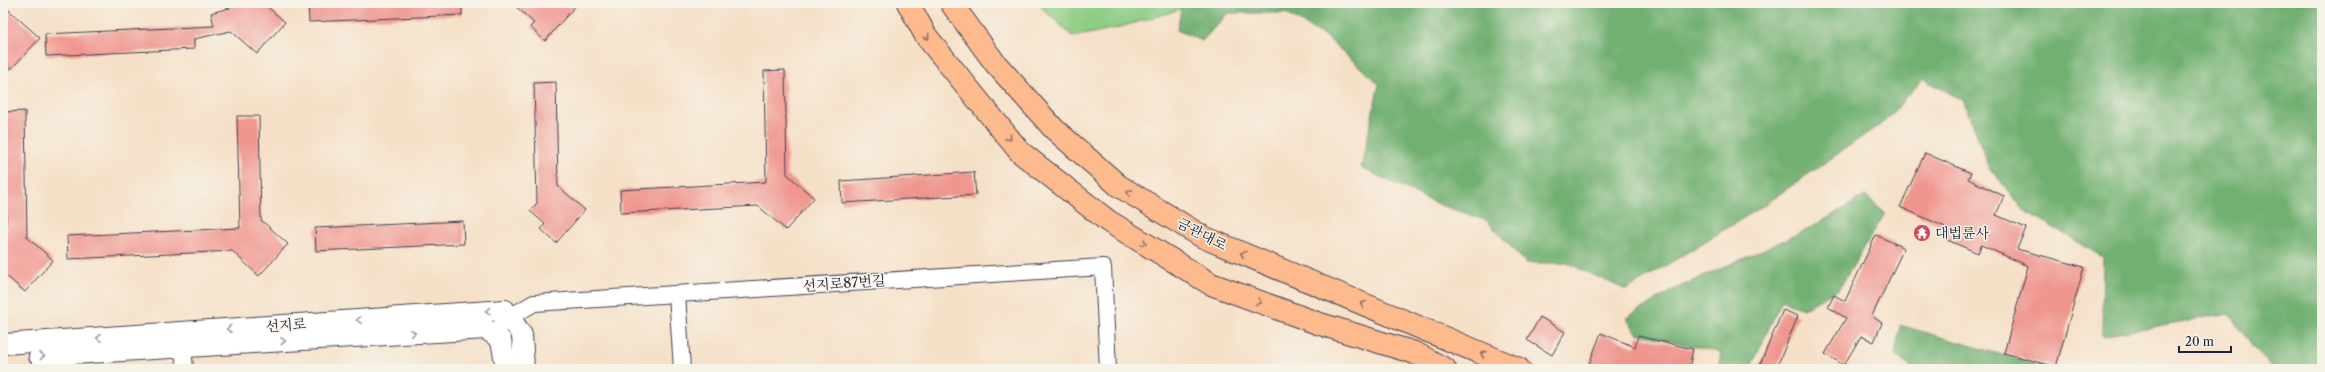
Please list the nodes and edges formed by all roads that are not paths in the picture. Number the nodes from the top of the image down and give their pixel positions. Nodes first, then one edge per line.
1 (908, 3) edge
2 (951, 3) edge
3 (677, 294) junction
4 (510, 317) junction
5 (493, 334) junction
6 (183, 339) junction
7 (3, 344) edge
8 (3, 358) edge
9 (185, 369) edge
10 (506, 369) edge
11 (524, 369) edge
12 (682, 369) edge
13 (1108, 369) edge
14 (1445, 369) edge
15 (1519, 369) edge

1 -> 14 main road
15 -> 2 main road, 금관대로
3 - 4 street, 선지로87번길
3 - 12 street
3 - 13 street, 선지로87번길
4 - 5 street, 선지로87번길
4 -> 6 street, 선지로
4 - 11 street
6 -> 5 street, 선지로
5 - 10 street
6 -> 7 street, 선지로
8 -> 6 street, 선지로
6 - 9 street

